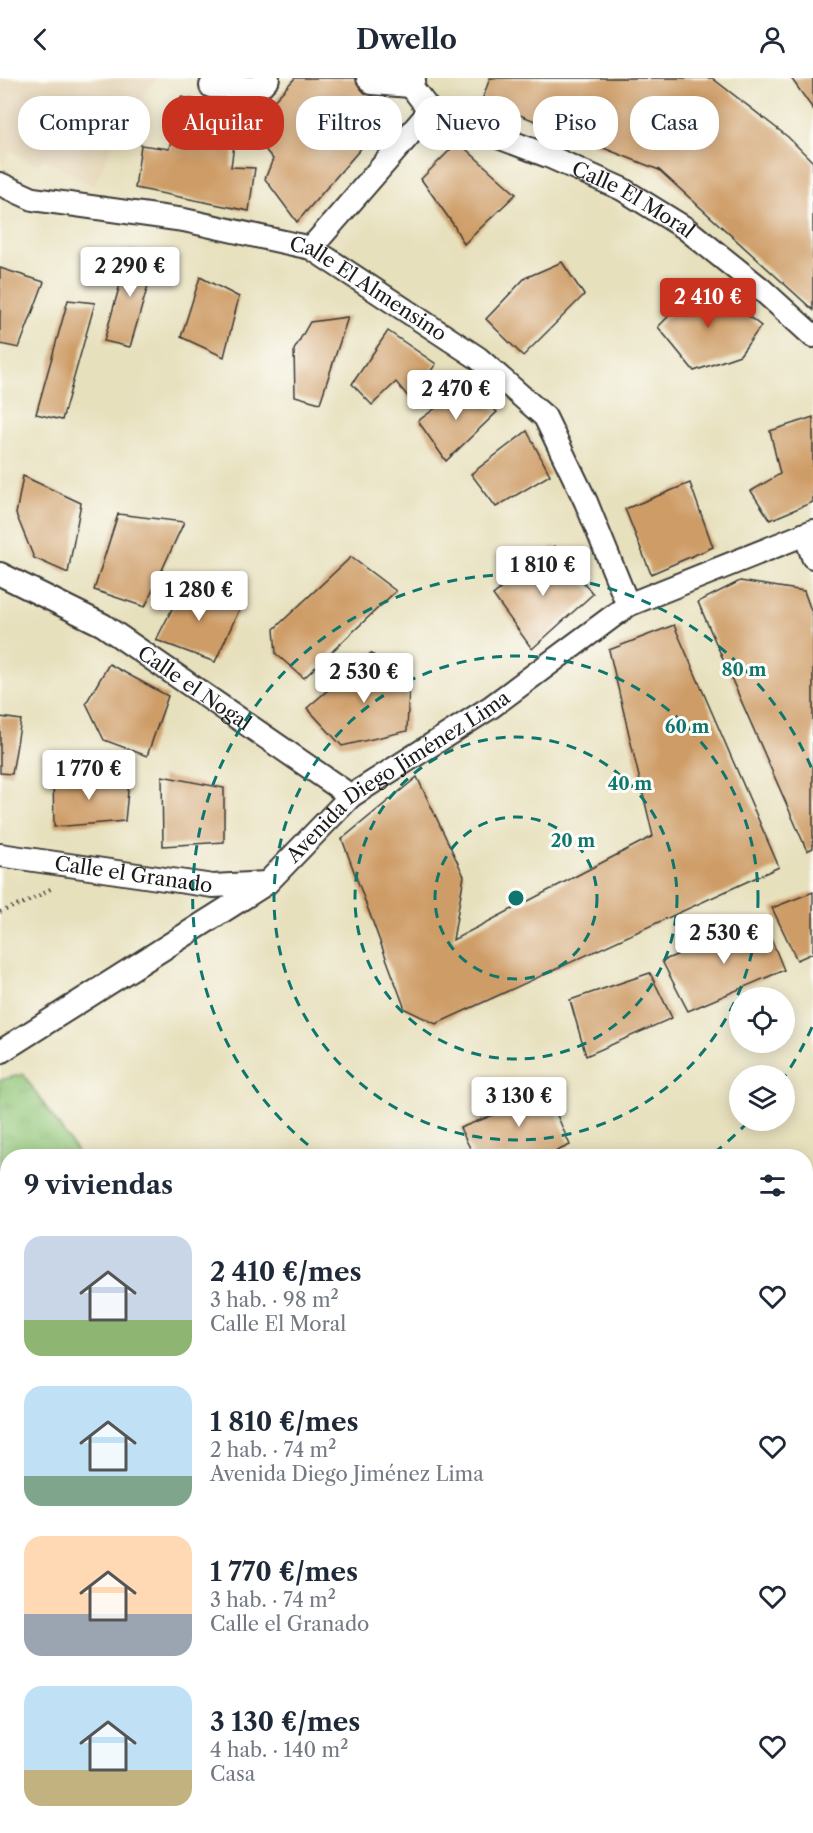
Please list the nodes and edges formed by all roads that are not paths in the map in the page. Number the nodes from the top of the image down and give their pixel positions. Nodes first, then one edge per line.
1 (268, 78) edge
2 (368, 78) edge
3 (413, 82) edge
4 (211, 86) dead end
5 (421, 96) edge
6 (414, 129) edge
7 (521, 146) edge
8 (0, 184) edge
9 (311, 248) junction
10 (813, 336) edge
11 (809, 533) edge
12 (813, 557) edge
13 (0, 574) edge
14 (628, 605) junction
15 (351, 796) junction
16 (0, 855) edge
17 (267, 883) junction
18 (0, 1052) edge

1 - 4 street
2 - 3 street
3 - 5 street
6 - 9 street
7 - 10 street, Calle El Moral
8 - 9 street, Calle El Almensino
9 - 14 street, Calle El Almensino
11 - 12 street
11 - 14 street, Avenida Diego Jiménez Lima
13 - 15 street, Calle el Nogal
14 - 15 street, Avenida Diego Jiménez Lima
15 - 17 street, Avenida Diego Jiménez Lima
16 - 17 street, Calle el Granado
17 - 18 street, Avenida Diego Jiménez Lima

